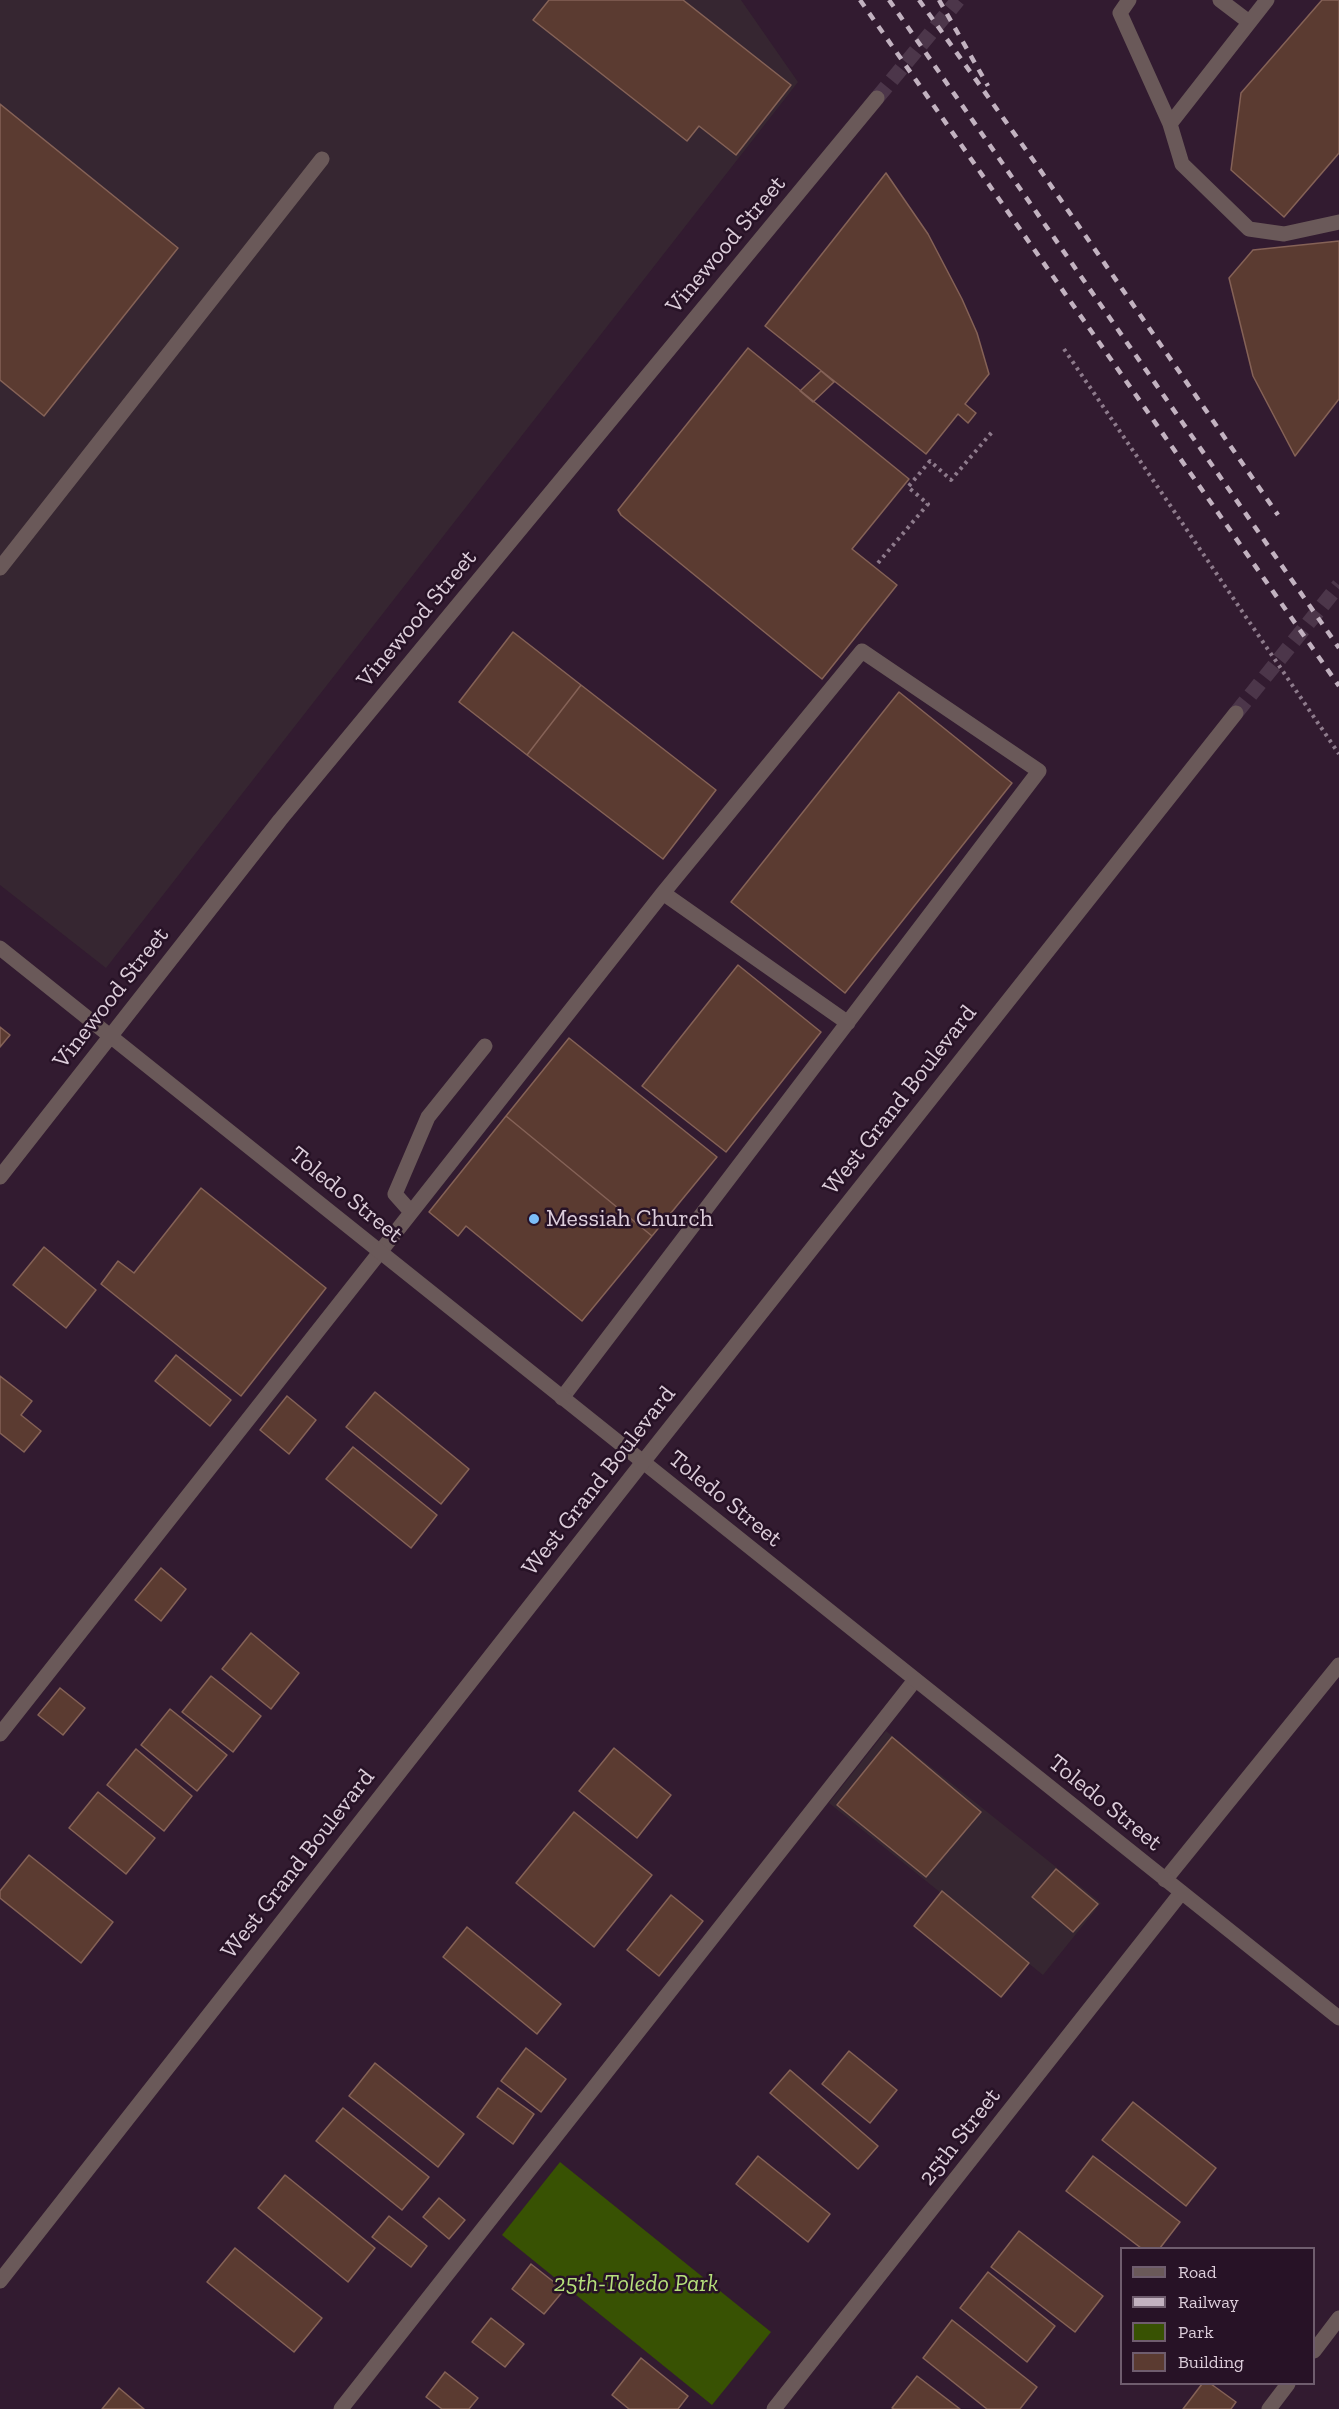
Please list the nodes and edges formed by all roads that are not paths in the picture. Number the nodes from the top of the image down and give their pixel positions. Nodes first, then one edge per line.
1 (1129, 0) edge
2 (1220, 0) edge
3 (1267, 0) edge
4 (1250, 22) junction
5 (876, 98) tunnel mouth
6 (1170, 124) junction
7 (322, 159) dead end
8 (1339, 222) edge
9 (0, 568) edge
10 (1236, 713) tunnel mouth
11 (663, 893) junction
12 (0, 948) edge
13 (848, 1023) junction
14 (110, 1036) junction
15 (485, 1047) dead end
16 (0, 1177) edge
17 (411, 1212) junction
18 (380, 1251) junction
19 (562, 1398) junction
20 (642, 1462) junction
21 (1339, 1665) edge
22 (915, 1680) junction
23 (0, 1734) edge
24 (1165, 1880) junction
25 (1181, 1893) junction
26 (1339, 2018) edge
27 (0, 2280) edge
28 (1339, 2318) edge
29 (1315, 2350) edge
30 (1287, 2385) edge
31 (341, 2409) edge
32 (774, 2409) edge
33 (1269, 2409) edge

1 - 6 street
2 - 4 street
3 - 4 street
4 - 6 street
5 - 14 street, Vinewood Street
6 - 8 street
7 - 9 street
10 - 20 street, West Grand Boulevard
11 - 13 street
11 - 13 street
11 - 17 street
12 - 14 street, Toledo Street
13 - 19 street
14 - 16 street, Vinewood Street
14 - 18 street, Toledo Street
15 - 17 street
17 - 18 street
18 - 19 street, Toledo Street
18 - 23 street
19 - 20 street, Toledo Street
20 - 22 street, Toledo Street
20 - 27 street, West Grand Boulevard
21 - 24 street
22 - 24 street, Toledo Street
22 - 31 street
24 - 25 street, Toledo Street
25 - 26 street, Toledo Street
25 - 32 street, 25th Street
28 - 29 street
30 - 33 street

